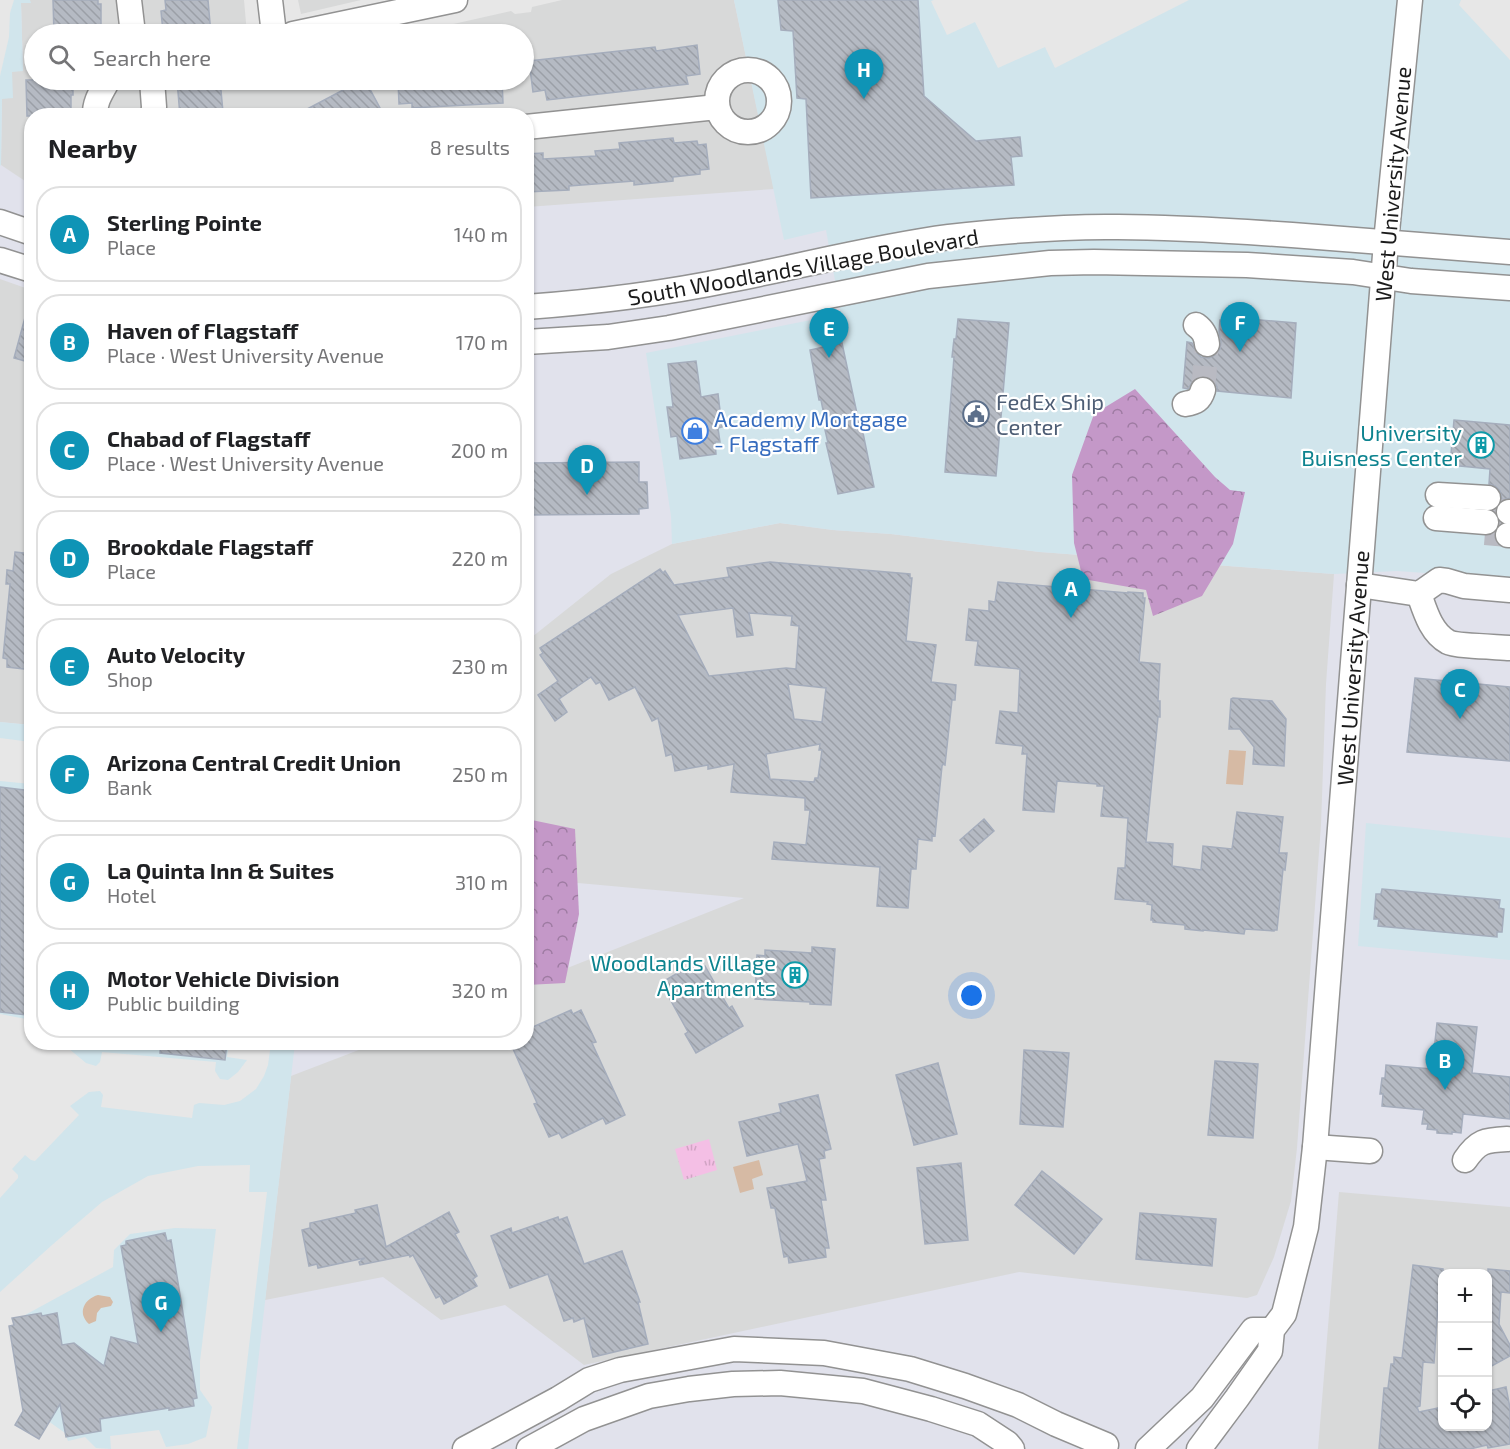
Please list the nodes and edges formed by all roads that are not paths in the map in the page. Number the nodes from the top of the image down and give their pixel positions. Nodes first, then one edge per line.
1 (129, 0) edge
2 (270, 0) edge
3 (455, 0) edge
4 (1410, 0) edge
5 (132, 24) edge
6 (273, 24) edge
7 (341, 24) edge
8 (103, 90) edge
9 (153, 90) edge
10 (717, 107) dead end
11 (95, 108) edge
12 (153, 108) edge
13 (534, 126) edge
14 (0, 222) edge
15 (24, 230) edge
16 (1386, 242) junction
17 (1510, 252) edge
18 (0, 260) edge
19 (24, 268) edge
20 (1383, 277) junction
21 (1510, 288) edge
22 (534, 306) edge
23 (534, 342) edge
24 (1500, 520) edge
25 (1359, 585) junction
26 (1510, 590) edge
27 (1419, 594) junction
28 (1510, 648) edge
29 (1507, 1139) dead end
30 (1315, 1147) junction
31 (1370, 1151) dead end
32 (1465, 1160) dead end
33 (1272, 1330) junction
34 (1103, 1448) edge
35 (465, 1449) edge
36 (529, 1449) edge
37 (1012, 1449) edge
38 (1148, 1449) edge
39 (1198, 1449) edge

1 - 5 street
2 - 6 street
3 - 7 street
4 - 16 street, West University Avenue
8 - 11 street
9 - 12 street
10 - 13 street
14 - 15 street
16 - 17 street, South Woodlands Village Boulevard
16 - 20 street, West University Avenue
16 - 22 street, South Woodlands Village Boulevard
18 - 19 street
20 - 21 street, South Woodlands Village Boulevard
20 - 23 street, South Woodlands Village Boulevard
20 - 25 street, West University Avenue
24 - 24 street
25 - 27 street
25 - 30 street, West University Avenue
26 - 27 street
27 - 28 street
29 - 32 street
30 - 31 street
30 - 33 street, West University Avenue
33 - 38 street
33 - 39 street, West University Avenue
34 - 35 street
36 - 37 street

